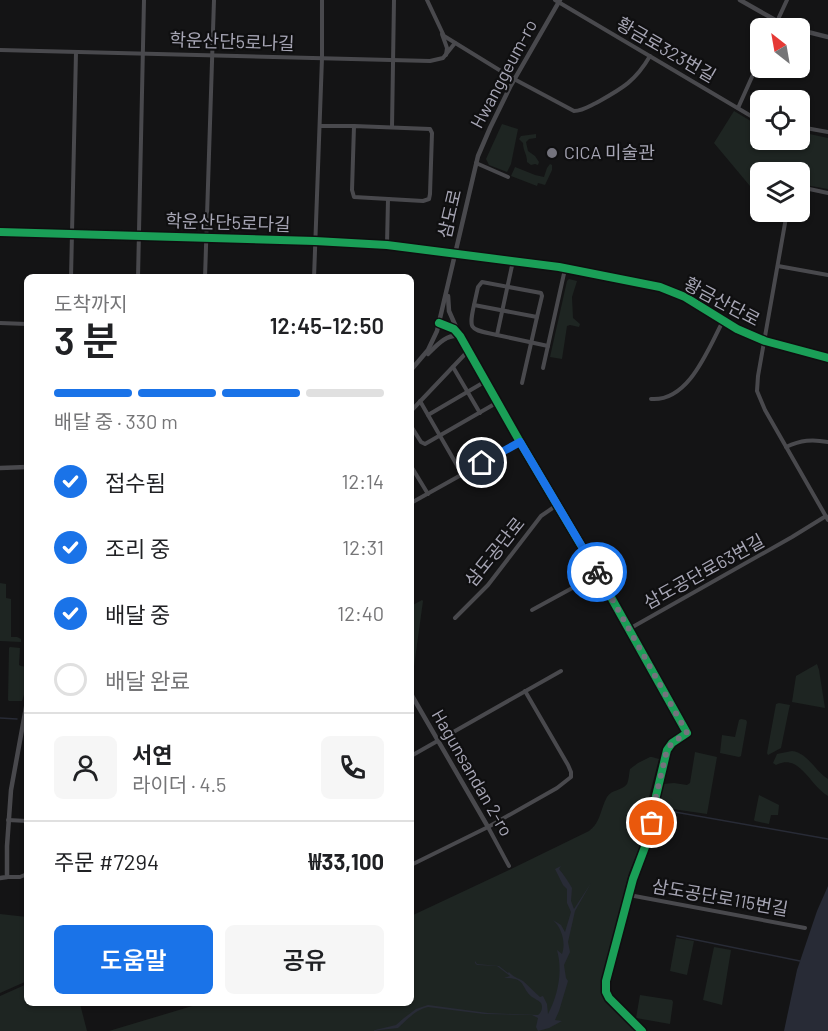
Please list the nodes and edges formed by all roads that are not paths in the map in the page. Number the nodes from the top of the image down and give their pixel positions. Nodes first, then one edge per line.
1 (144, 0) edge
2 (214, 0) edge
3 (322, 0) edge
4 (394, 0) edge
5 (427, 0) edge
6 (740, 0) edge
7 (787, 0) edge
8 (558, 1) edge
9 (772, 18) edge
10 (778, 18) edge
11 (810, 32) edge
12 (442, 33) junction
13 (828, 37) edge
14 (455, 43) junction
15 (462, 47) junction
16 (0, 50) edge
17 (76, 51) junction
18 (143, 53) junction
19 (448, 53) junction
20 (212, 55) junction
21 (650, 56) junction
22 (322, 58) junction
23 (393, 60) junction
24 (751, 78) edge
25 (514, 79) junction
26 (738, 108) junction
27 (750, 115) edge
28 (320, 126) junction
29 (354, 126) junction
30 (392, 127) junction
31 (810, 129) edge
32 (828, 132) edge
33 (476, 163) junction
34 (508, 177) dead end
35 (810, 190) edge
36 (828, 193) edge
37 (388, 199) junction
38 (785, 222) edge
39 (0, 232) edge
40 (72, 234) junction
41 (139, 236) junction
42 (206, 238) junction
43 (315, 241) junction
44 (387, 245) junction
45 (455, 254) junction
46 (513, 261) junction
47 (778, 266) junction
48 (565, 269) junction
49 (70, 274) edge
50 (138, 274) edge
51 (205, 274) edge
52 (314, 274) edge
53 (828, 275) edge
54 (507, 286) junction
55 (448, 287) junction
56 (474, 305) junction
57 (502, 310) junction
58 (537, 317) junction
59 (723, 321) junction
60 (0, 323) edge
61 (439, 323) junction
62 (24, 324) edge
63 (497, 335) junction
64 (460, 336) junction
65 (765, 341) junction
66 (531, 342) junction
67 (548, 346) junction
68 (469, 350) junction
69 (828, 357) edge
70 (417, 363) junction
71 (414, 366) edge
72 (453, 367) junction
73 (543, 368) dead end
74 (486, 381) junction
75 (522, 382) dead end
76 (468, 392) junction
77 (651, 399) dead end
78 (420, 401) junction
79 (498, 402) junction
80 (414, 408) edge
81 (480, 413) junction
82 (428, 415) junction
83 (414, 431) edge
84 (440, 436) junction
85 (520, 442) junction
86 (828, 442) edge
87 (786, 447) junction
88 (24, 467) edge
89 (0, 468) edge
90 (462, 474) junction
91 (414, 476) edge
92 (428, 494) junction
93 (414, 501) edge
94 (558, 505) junction
95 (827, 518) edge
96 (598, 574) junction
97 (532, 610) dead end
98 (455, 618) dead end
99 (629, 629) junction
100 (561, 671) dead end
101 (525, 691) junction
102 (414, 699) edge
103 (24, 717) edge
104 (438, 740) junction
105 (414, 754) edge
106 (8, 820) junction
107 (24, 821) edge
108 (488, 827) junction
109 (414, 864) edge
110 (509, 866) dead end
111 (24, 875) edge
112 (0, 878) edge
113 (7, 878) junction
114 (629, 895) junction
115 (805, 928) dead end
116 (642, 1031) edge

1 - 18 street
2 - 20 street
3 - 22 street
4 - 23 street
5 - 12 street
6 - 9 street
7 - 10 street
8 - 21 street, 황금로323번길
8 - 25 street, Hwanggeum-ro
11 - 13 street
12 - 14 street
12 - 19 street
14 - 15 street
14 - 19 street
15 - 19 street, 학운산단5로나길
15 - 25 street
16 - 17 street, 학운산단5로나길
17 - 18 street, 학운산단5로나길
17 - 40 street
18 - 20 street, 학운산단5로나길
18 - 41 street
19 - 23 street, 학운산단5로나길
20 - 22 street, 학운산단5로나길
20 - 42 street
21 - 25 street
21 - 26 street, 황금로323번길
22 - 23 street, 학운산단5로나길
22 - 28 street
23 - 30 street
24 - 26 street
25 - 33 street, Hwanggeum-ro
26 - 27 street, 황금로323번길
28 - 29 street
28 - 43 street
29 - 30 street
29 - 37 street
30 - 37 street
31 - 32 street
33 - 34 street
33 - 45 street, 삼도로
35 - 36 street
37 - 44 street
38 - 47 street
39 - 40 street, 학운산단5로다길
40 - 41 street, 학운산단5로다길
40 - 49 street
41 - 42 street, 학운산단5로다길
41 - 50 street
42 - 43 street, 학운산단5로다길
42 - 51 street
43 - 44 street, 학운산단5로다길
43 - 52 street
44 - 45 street, 학운산단5로다길
45 - 46 street, 황금산단로
45 - 55 street, 삼도로
46 - 48 street, 황금산단로
46 - 54 street
47 - 53 street
47 - 65 street
48 - 59 street, 황금산단로
48 - 67 street
54 - 56 street
54 - 57 street
54 - 58 street
55 - 61 street, 삼도로
55 - 64 street
56 - 57 street
56 - 63 street
57 - 58 street
57 - 63 street
58 - 66 street
59 - 65 street, 황금산단로
59 - 77 street
60 - 62 street
61 - 64 street
61 - 70 street, 삼도로
63 - 66 street
64 - 68 street
64 - 70 street
65 - 69 street, 황금산단로
65 - 87 street
66 - 67 street
66 - 75 street
67 - 73 street
68 - 72 street
68 - 74 street
70 - 71 street, 삼도로
72 - 76 street
72 - 78 street
74 - 76 street
74 - 79 street
76 - 81 street
76 - 82 street
78 - 80 street
78 - 82 street
79 - 81 street
79 - 85 street
81 - 84 street
82 - 84 street
83 - 84 street
84 - 90 street
85 - 90 street
85 - 94 street
86 - 87 street
87 - 95 street
88 - 89 street
90 - 92 street
91 - 92 street
92 - 93 street
94 - 96 street
94 - 98 street, 삼도공단로
95 - 99 street, 삼도공단로63번길
96 - 97 street
96 - 99 street
99 - 114 street
100 - 101 street
101 - 104 street
101 - 108 street
102 - 104 street, Hagunsandan 2-ro
103 - 106 street
104 - 105 street
104 - 108 street, Hagunsandan 2-ro
106 - 107 street
106 - 113 street
108 - 109 street
108 - 110 street, Hagunsandan 2-ro
111 - 113 street
112 - 113 street
114 - 115 street, 삼도공단로115번길
114 - 116 street

